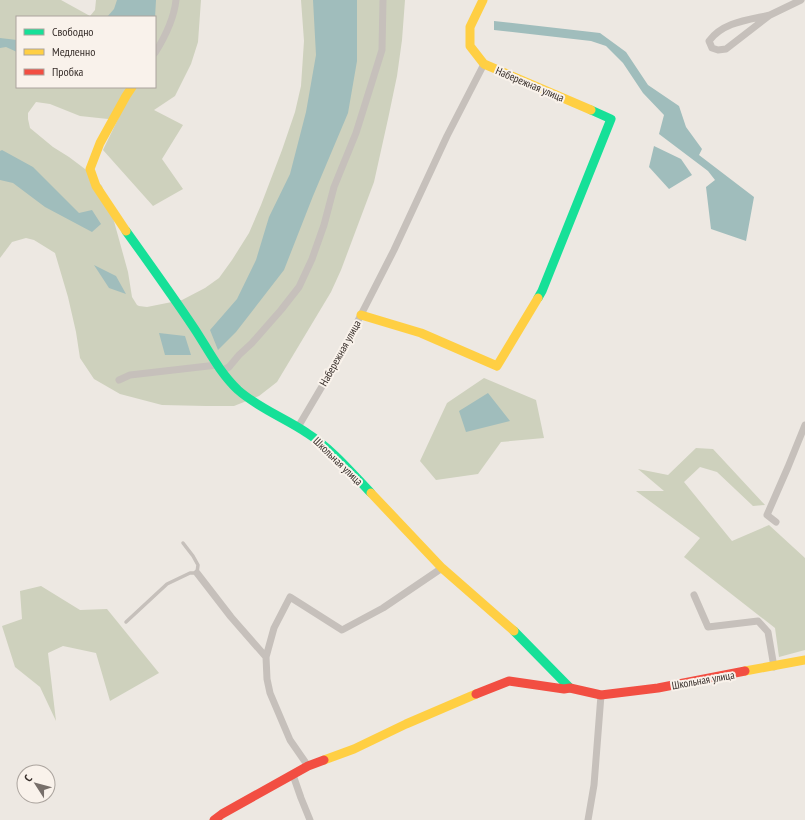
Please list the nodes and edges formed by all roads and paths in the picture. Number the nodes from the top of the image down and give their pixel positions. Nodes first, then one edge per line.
1 (176, 0) edge
2 (383, 0) edge
3 (483, 0) edge
4 (801, 0) edge
5 (770, 15) junction
6 (156, 51) edge
7 (484, 64) junction
8 (131, 88) edge
9 (361, 314) junction
10 (219, 368) junction
11 (119, 380) dead end
12 (805, 425) edge
13 (298, 427) junction
14 (776, 522) dead end
15 (183, 543) dead end
16 (442, 568) junction
17 (197, 573) junction
18 (694, 595) dead end
19 (126, 622) dead end
20 (266, 657) junction
21 (805, 660) edge
22 (774, 667) junction
23 (570, 688) junction
24 (601, 695) junction
25 (308, 766) junction
26 (293, 775) junction
27 (214, 820) edge
28 (310, 820) edge
29 (588, 820) edge

1 - 6 street
2 - 10 street
3 - 7 street
4 - 5 street
5 - 5 street
7 - 9 street, Набережная улица
7 - 9 street, Набережная улица
8 - 10 street
9 - 13 street, Набережная улица
10 - 11 street
10 - 13 street, Школьная улица
12 - 14 street
13 - 16 street, Школьная улица
15 - 17 lane
16 - 20 street
16 - 23 street, Школьная улица
17 - 19 lane
17 - 20 street
18 - 22 street
20 - 25 street
21 - 22 street, Школьная улица
22 - 24 street, Школьная улица
23 - 24 street, Школьная улица
23 - 25 street, Школьная улица
24 - 29 street
25 - 26 street, Школьная улица
26 - 27 street, Школьная улица
26 - 28 street

